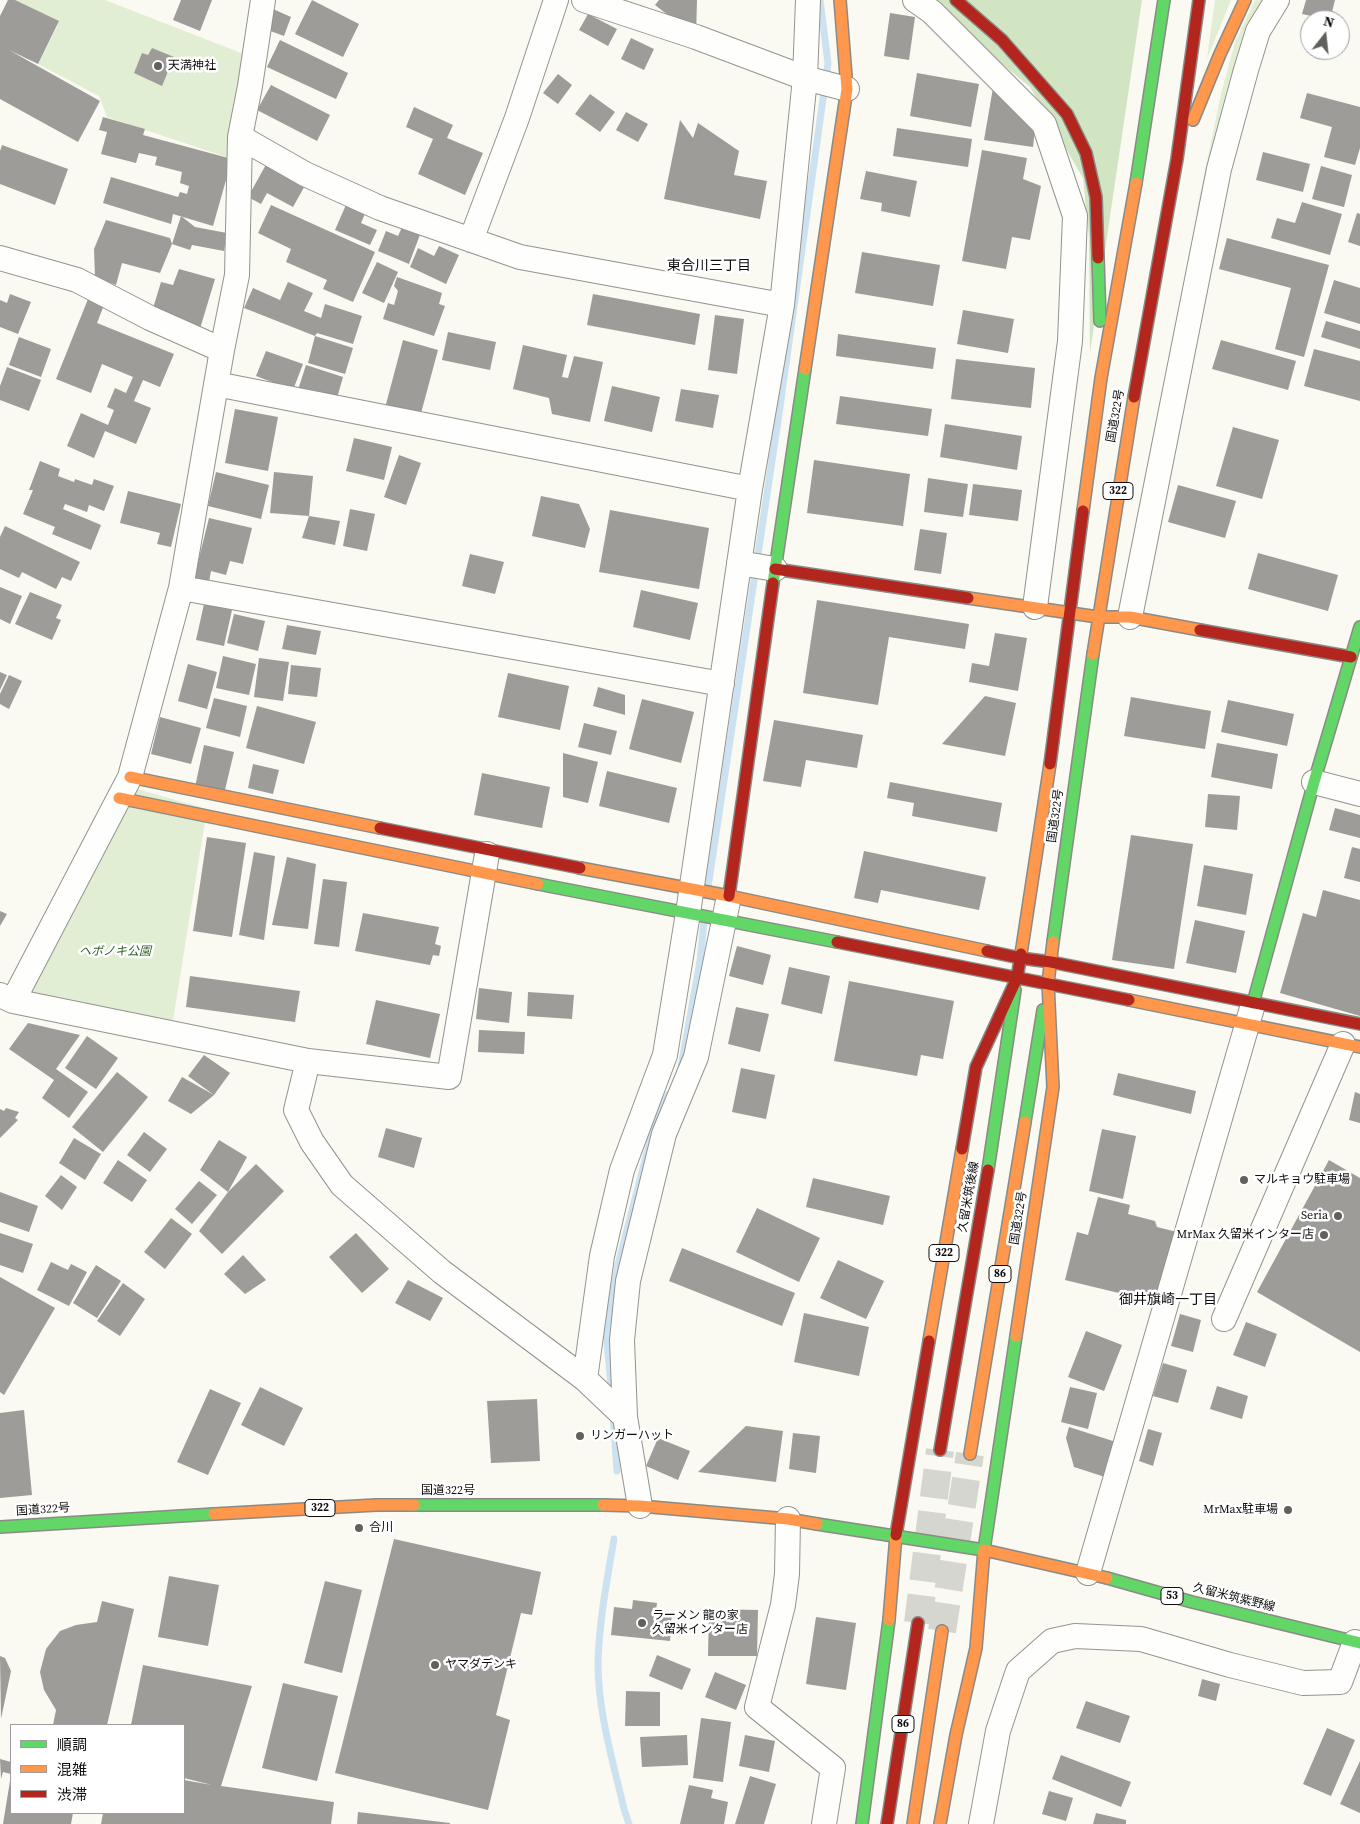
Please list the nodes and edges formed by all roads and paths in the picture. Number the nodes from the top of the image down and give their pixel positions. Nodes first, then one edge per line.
1 (263, 0) edge
2 (556, 0) edge
3 (584, 0) edge
4 (808, 0) edge
5 (840, 0) edge
6 (915, 0) edge
7 (956, 0) edge
8 (1164, 0) edge
9 (1199, 0) edge
10 (1245, 0) edge
11 (1277, 0) edge
12 (805, 78) junction
13 (847, 89) junction
14 (240, 137) junction
15 (1177, 159) junction
16 (471, 240) junction
17 (0, 258) edge
18 (782, 304) junction
19 (222, 350) junction
20 (1101, 378) junction
21 (216, 384) junction
22 (750, 489) junction
23 (739, 563) junction
24 (775, 569) junction
25 (181, 588) junction
26 (1035, 607) junction
27 (1071, 613) junction
28 (1098, 617) junction
29 (1130, 617) junction
30 (1360, 627) edge
31 (1351, 657) junction
32 (722, 684) junction
33 (130, 776) junction
34 (1314, 782) junction
35 (1360, 794) edge
36 (119, 798) junction
37 (488, 850) junction
38 (484, 873) junction
39 (693, 889) junction
40 (726, 895) junction
41 (689, 913) junction
42 (722, 919) junction
43 (1020, 958) junction
44 (1051, 962) junction
45 (1017, 978) junction
46 (1048, 983) junction
47 (7, 998) edge
48 (1250, 1014) junction
49 (1360, 1024) edge
50 (1352, 1046) edge
51 (308, 1061) junction
52 (1224, 1319) dead end
53 (585, 1379) junction
54 (626, 1417) junction
55 (940, 1450) tunnel mouth
56 (970, 1454) tunnel mouth
57 (640, 1506) junction
58 (788, 1519) junction
59 (0, 1526) edge
60 (896, 1535) junction
61 (984, 1550) junction
62 (1088, 1573) junction
63 (918, 1623) tunnel mouth
64 (942, 1631) tunnel mouth
65 (1358, 1642) edge
66 (824, 1824) edge
67 (862, 1824) edge
68 (887, 1824) edge
69 (913, 1824) edge
70 (940, 1824) edge
71 (982, 1824) edge

1 - 14 street
2 - 16 street
3 - 12 street
4 - 12 street
5 - 13 main road
6 - 26 street
7 - 20 main road
8 - 20 main road, 国道322号 / 322
9 - 15 main road, 国道322号 / 322
10 - 15 main road
11 - 29 street
12 - 13 street
12 - 18 street
13 - 24 main road
14 - 16 street
14 - 19 street
15 - 28 main road, 国道322号 / 322
16 - 18 street
17 - 19 street
18 - 22 street
19 - 21 street
20 - 27 main road, 国道322号 / 322
21 - 22 street
21 - 25 street
22 - 23 street
23 - 24 street
23 - 32 street
24 - 26 main road
24 - 40 main road
25 - 32 street
25 - 33 street
26 - 27 main road
27 - 28 main road
27 - 43 main road, 国道322号 / 322
28 - 29 main road
28 - 44 main road, 国道322号 / 322
29 - 31 main road
30 - 31 main road
31 - 34 main road
32 - 39 street
33 - 36 street
33 - 37 main road
34 - 35 street
34 - 48 main road
36 - 38 main road
36 - 47 street
37 - 38 street
37 - 39 main road
38 - 41 main road
38 - 51 street
39 - 40 main road
39 - 41 street
40 - 42 street
40 - 43 main road
41 - 42 main road
41 - 53 street
42 - 45 main road
42 - 54 street
43 - 44 main road
43 - 45 main road, 国道322号 / 322
44 - 46 main road, 国道322号 / 322
44 - 48 main road
45 - 46 main road
45 - 55 main road, 久留米筑後線 / 86
45 - 60 main road, 国道322号 / 322
46 - 48 main road
46 - 56 main road, 86
46 - 61 main road, 国道322号 / 322
47 - 51 street
48 - 49 main road
48 - 50 main road
48 - 62 street
50 - 52 street
51 - 53 street
53 - 54 street
54 - 57 street
57 - 58 main road, 国道322号 / 322
57 - 59 main road, 国道322号 / 322
58 - 60 main road, 国道322号 / 322
58 - 66 street
60 - 61 main road, 国道322号 / 322
60 - 67 main road, 86
61 - 62 main road, 久留米筑紫野線 / 53
61 - 70 main road
62 - 65 main road, 久留米筑紫野線 / 53
63 - 68 main road, 86
64 - 69 main road, 86
65 - 71 street

